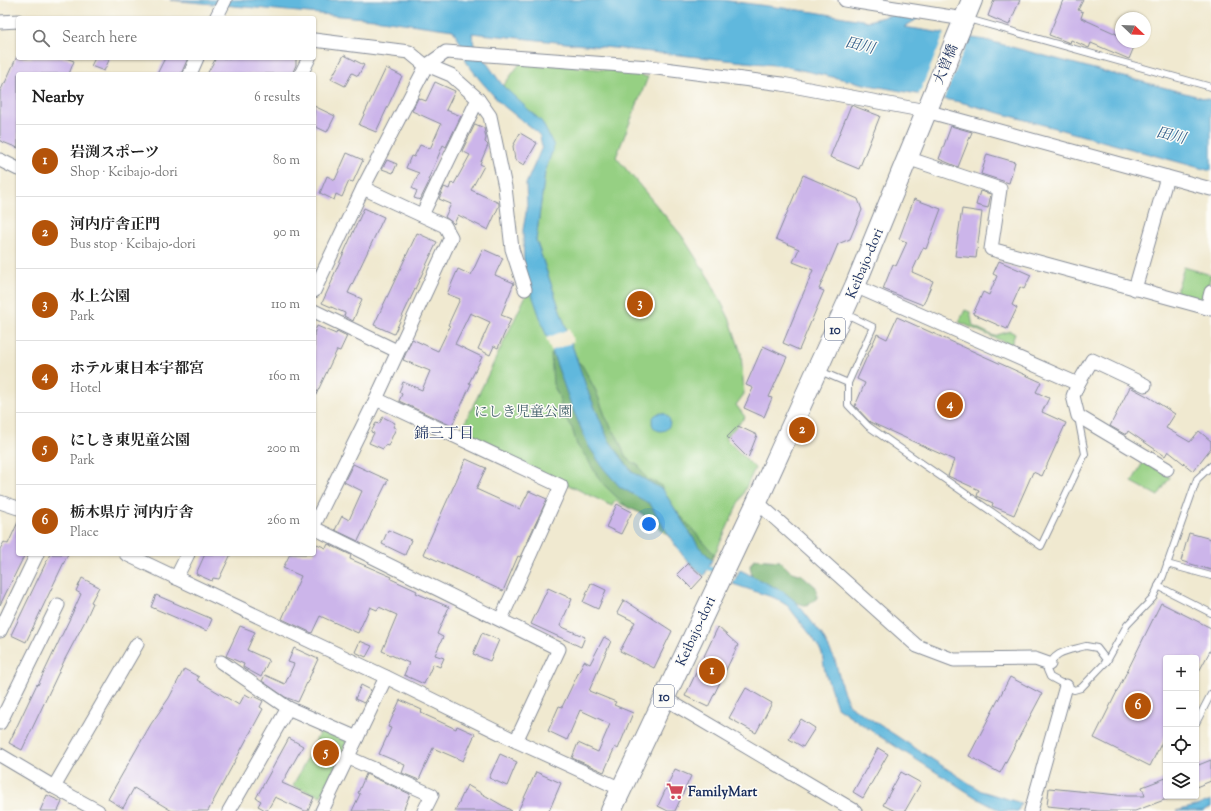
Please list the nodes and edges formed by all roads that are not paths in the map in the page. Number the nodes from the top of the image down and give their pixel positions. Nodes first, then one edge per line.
1 (225, 0) edge
2 (845, 0) edge
3 (972, 0) edge
4 (217, 16) edge
5 (16, 21) edge
6 (1, 23) edge
7 (962, 24) junction
8 (316, 43) edge
9 (196, 60) edge
10 (308, 60) edge
11 (427, 65) junction
12 (191, 72) edge
13 (302, 72) edge
14 (1211, 87) edge
15 (478, 99) junction
16 (928, 105) junction
17 (907, 158) junction
18 (0, 160) edge
19 (16, 168) edge
20 (1167, 177) junction
21 (363, 188) junction
22 (1211, 189) edge
23 (422, 215) junction
24 (855, 286) junction
25 (316, 287) edge
26 (1136, 288) junction
27 (525, 289) dead end
28 (1211, 292) edge
29 (1209, 309) edge
30 (316, 312) edge
31 (842, 313) junction
32 (397, 351) junction
33 (817, 370) junction
34 (848, 383) junction
35 (1078, 384) junction
36 (1145, 385) dead end
37 (376, 399) junction
38 (1078, 416) junction
39 (1211, 466) edge
40 (1167, 469) dead end
41 (0, 502) edge
42 (757, 502) junction
43 (16, 507) edge
44 (316, 523) edge
45 (316, 528) edge
46 (36, 556) edge
47 (130, 556) edge
48 (187, 556) edge
49 (1167, 564) junction
50 (1211, 576) edge
51 (176, 578) junction
52 (1158, 586) junction
53 (58, 605) dead end
54 (1211, 613) edge
55 (501, 619) junction
56 (0, 632) edge
57 (138, 644) dead end
58 (1107, 661) junction
59 (222, 662) dead end
60 (1049, 664) junction
61 (386, 677) junction
62 (1066, 686) junction
63 (1211, 694) edge
64 (664, 698) junction
65 (288, 708) junction
66 (1199, 717) edge
67 (0, 723) edge
68 (356, 738) junction
69 (516, 741) junction
70 (0, 755) edge
71 (347, 757) junction
72 (54, 787) junction
73 (621, 789) junction
74 (1032, 807) edge
75 (98, 811) edge
76 (228, 811) edge
77 (322, 811) edge
78 (424, 811) edge
79 (611, 811) edge
80 (855, 811) edge

1 - 4 street
2 - 7 street
3 - 7 main road, 10
5 - 6 street
7 - 14 lane
7 - 16 main road, 大曽橋 / 10
8 - 11 street
9 - 12 street
10 - 13 street
11 - 15 street
11 - 16 street
11 - 21 street
15 - 23 street
15 - 27 street
16 - 17 main road, Keibajo-dori / 10
16 - 20 street
17 - 24 main road, Keibajo-dori / 10
17 - 26 street
18 - 19 street
20 - 22 street
20 - 26 street
21 - 23 street
21 - 25 street
23 - 32 street
24 - 31 main road, Keibajo-dori / 10
24 - 35 street
26 - 29 street
28 - 29 street
30 - 32 street
31 - 33 main road, Keibajo-dori / 10
31 - 34 lane
32 - 37 street
33 - 34 lane
33 - 42 main road, Keibajo-dori / 10
34 - 38 lane
35 - 36 street
35 - 38 street
37 - 44 street
37 - 55 street
38 - 40 street
39 - 49 lane
41 - 43 street
42 - 60 street
42 - 64 main road, Keibajo-dori / 10
45 - 55 street
46 - 56 street
47 - 51 street
48 - 51 street
49 - 50 lane
49 - 52 lane
51 - 61 street
52 - 54 lane
52 - 58 lane
53 - 67 street
55 - 69 street
57 - 72 street
58 - 60 lane
58 - 62 lane
59 - 65 street
60 - 62 lane
61 - 68 street
61 - 69 street
62 - 74 street
63 - 66 lane
64 - 73 main road, Keibajo-dori / 10
64 - 80 street
65 - 68 street
65 - 76 street
68 - 71 street
69 - 73 street
70 - 72 street
71 - 77 street
71 - 78 street
72 - 75 street
73 - 79 main road, Keibajo-dori / 10

